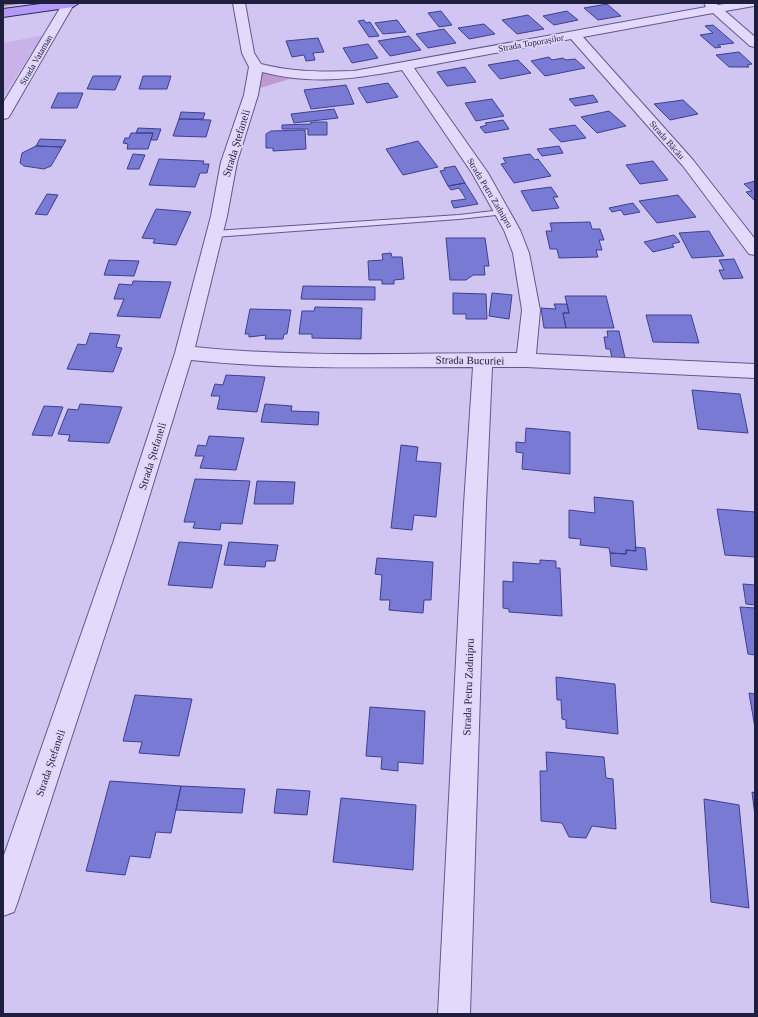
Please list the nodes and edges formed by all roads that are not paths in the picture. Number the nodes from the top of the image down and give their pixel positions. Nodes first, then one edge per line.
1 (70, 3) edge
2 (239, 3) edge
3 (750, 3) edge
4 (712, 6) edge
5 (3, 13) edge
6 (574, 35) junction
7 (755, 43) edge
8 (406, 66) junction
9 (256, 67) junction
10 (310, 76) junction
11 (263, 90) junction
12 (3, 115) edge
13 (502, 212) junction
14 (214, 234) junction
15 (755, 250) edge
16 (184, 352) junction
17 (526, 360) junction
18 (483, 361) junction
19 (755, 371) edge
20 (3, 901) edge
21 (454, 1014) edge

1 - 5 main road
1 - 12 street, Strada Vataman
2 - 9 street
3 - 4 street, Strada Toporașilor
4 - 6 street, Strada Toporașilor
4 - 7 street
6 - 8 street, Strada Toporașilor
6 - 15 street, Strada Băcău
8 - 10 street, Strada Toporașilor
8 - 13 street, Strada Petru Zadnipru
9 - 10 street, Strada Toporașilor
9 - 11 street, Strada Ștefaneli
10 - 11 street, Strada Toporașilor
11 - 14 street, Strada Ștefaneli
13 - 14 lane
13 - 17 street, Strada Petru Zadnipru
14 - 16 street, Strada Ștefaneli
16 - 18 street, Strada Bucuriei
16 - 20 street, Strada Ștefaneli
17 - 18 street, Strada Bucuriei
17 - 19 street, Strada Bucuriei
18 - 21 street, Strada Petru Zadnipru

